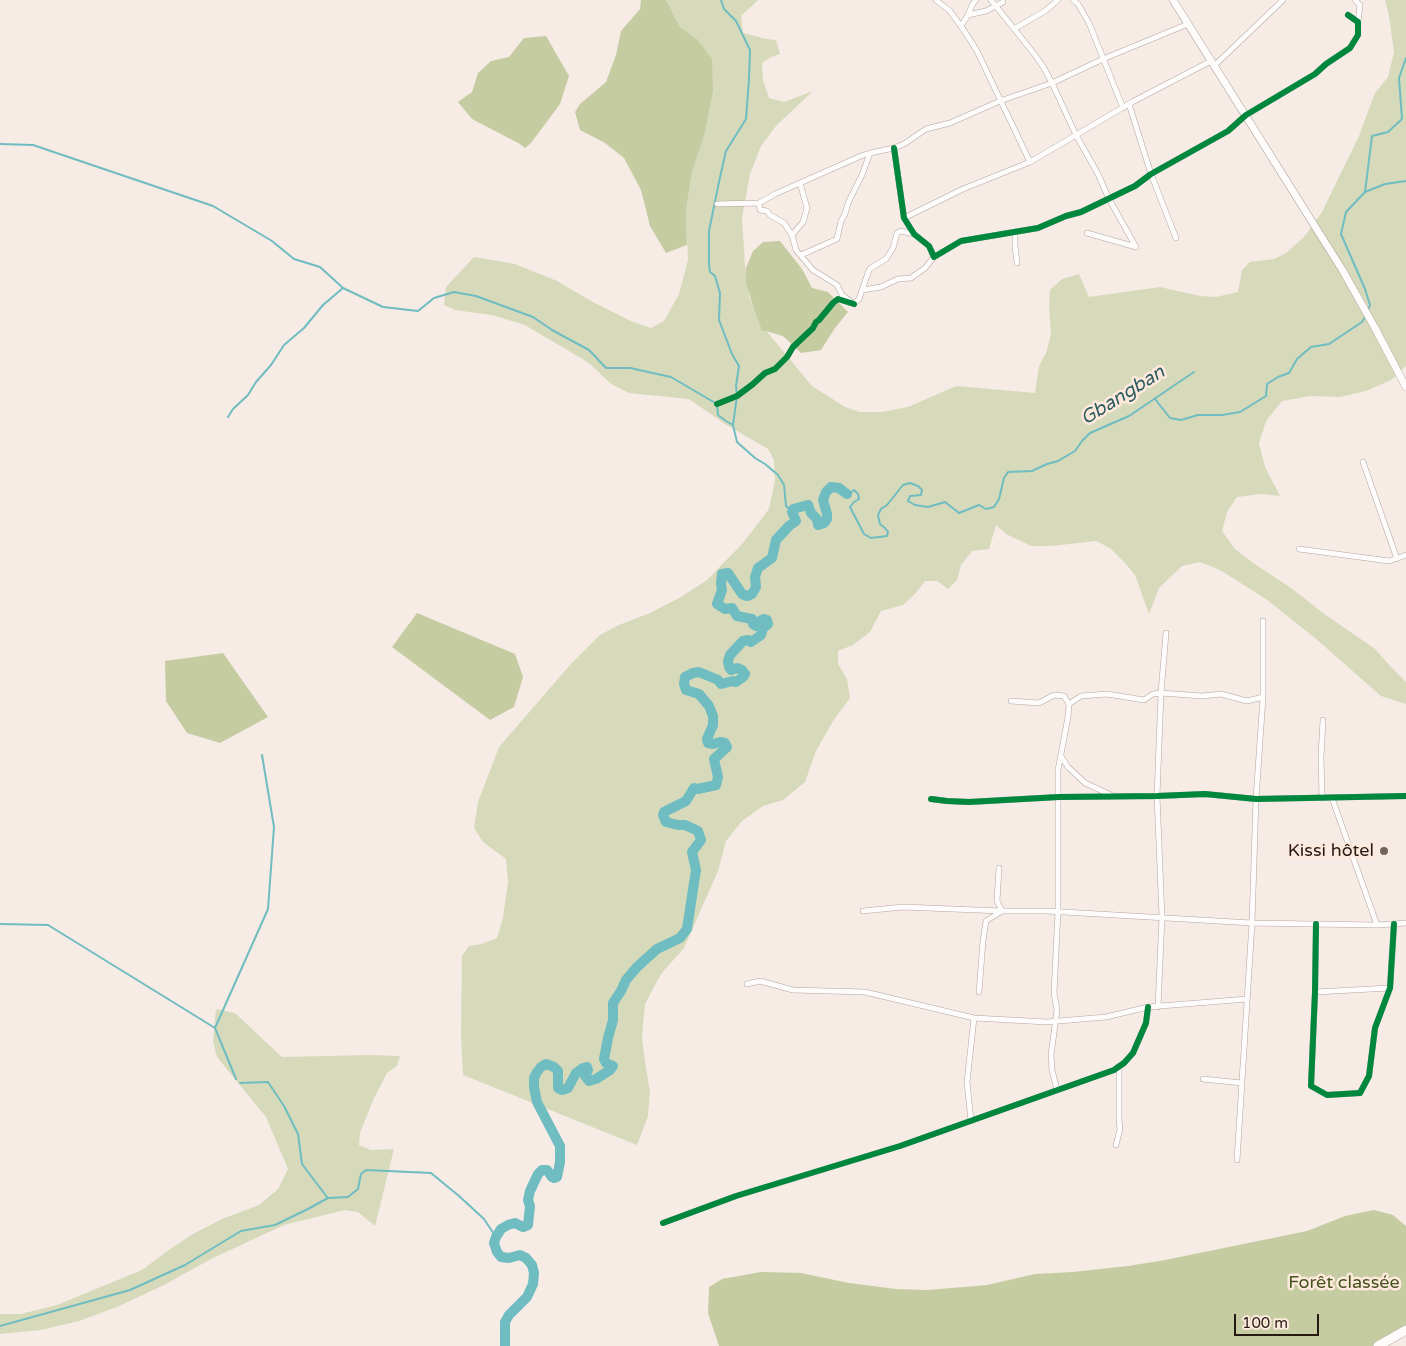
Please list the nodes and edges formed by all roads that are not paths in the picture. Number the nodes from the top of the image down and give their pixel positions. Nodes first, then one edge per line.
1 (936, 0) edge
2 (976, 0) edge
3 (991, 0) edge
4 (1058, 0) edge
5 (1173, 0) edge
6 (1283, 0) edge
7 (1355, 0) edge
8 (1077, 1) edge
9 (944, 2) edge
10 (1003, 2) dead end
11 (994, 6) junction
12 (1348, 14) dead end
13 (968, 15) junction
14 (1358, 22) junction
15 (1188, 24) junction
16 (961, 26) junction
17 (1014, 29) junction
18 (1103, 59) junction
19 (1212, 63) junction
20 (1052, 83) junction
21 (1000, 101) junction
22 (1130, 104) junction
23 (1123, 108) junction
24 (1246, 115) junction
25 (1076, 135) junction
26 (894, 148) junction
27 (870, 153) junction
28 (1030, 162) junction
29 (1151, 174) junction
30 (800, 183) junction
31 (1109, 199) junction
32 (759, 203) junction
33 (717, 204) dead end
34 (904, 218) junction
35 (1015, 232) junction
36 (1087, 233) dead end
37 (914, 234) junction
38 (792, 235) junction
39 (1176, 238) dead end
40 (801, 256) junction
41 (934, 257) junction
42 (1017, 263) dead end
43 (862, 290) junction
44 (854, 304) junction
45 (1406, 387) edge
46 (718, 404) dead end
47 (1363, 462) dead end
48 (1298, 549) dead end
49 (1406, 555) edge
50 (1397, 559) junction
51 (1263, 621) dead end
52 (1166, 633) dead end
53 (1161, 694) junction
54 (1263, 697) junction
55 (1011, 701) dead end
56 (1069, 704) junction
57 (1323, 720) dead end
58 (1061, 756) junction
59 (1114, 796) junction
60 (1157, 796) junction
61 (1406, 796) edge
62 (1059, 797) junction
63 (931, 798) dead end
64 (1322, 798) junction
65 (1332, 798) junction
66 (1256, 799) junction
67 (999, 868) dead end
68 (863, 911) dead end
69 (1002, 911) junction
70 (1058, 911) junction
71 (1162, 917) junction
72 (1252, 923) junction
73 (1406, 923) edge
74 (1316, 924) junction
75 (1394, 924) junction
76 (1378, 925) junction
77 (747, 984) dead end
78 (1390, 988) junction
79 (979, 992) dead end
80 (1315, 992) junction
81 (1247, 999) junction
82 (1148, 1007) junction
83 (1158, 1007) junction
84 (974, 1018) junction
85 (1056, 1021) junction
86 (1119, 1066) junction
87 (1203, 1079) dead end
88 (1242, 1083) junction
89 (1057, 1090) junction
90 (971, 1121) junction
91 (1116, 1145) dead end
92 (1237, 1160) dead end
93 (663, 1223) dead end
94 (1406, 1330) edge
95 (1378, 1346) edge

1 - 9 street
2 - 13 street
3 - 11 street
4 - 17 street
5 - 15 street
6 - 19 street
7 - 14 street
8 - 18 street
9 - 16 street
10 - 11 street
11 - 13 street
11 - 17 street
12 - 14 street
13 - 16 street
14 - 24 street
15 - 18 street
15 - 19 street
16 - 21 street
17 - 20 street
18 - 20 street
18 - 23 street
19 - 22 street
19 - 24 street
20 - 21 street
20 - 25 street
21 - 26 street
21 - 28 street
22 - 23 street
22 - 29 street
23 - 25 street
24 - 29 street
24 - 45 street
25 - 28 street
25 - 31 street
26 - 27 street
26 - 34 street
27 - 30 street
27 - 40 street
28 - 34 street
29 - 31 street
29 - 39 street
30 - 32 street
30 - 38 street
31 - 35 street
31 - 36 street
32 - 33 street
32 - 38 street
34 - 37 street
35 - 41 street
35 - 42 street
37 - 41 street
37 - 43 street
38 - 40 street
40 - 44 street
41 - 43 street
43 - 44 street
44 - 46 street
47 - 50 street
48 - 50 street
49 - 50 street
51 - 54 street
52 - 53 street
53 - 54 street
53 - 56 street
53 - 60 street
54 - 66 street
55 - 56 street
56 - 58 street
57 - 64 street
58 - 59 street
58 - 62 street
59 - 60 street
59 - 62 street
60 - 66 street
60 - 71 street
61 - 65 street
62 - 63 street
62 - 70 street
64 - 65 street
64 - 66 street
65 - 76 street
66 - 72 street
67 - 69 street
68 - 69 street
69 - 70 street
69 - 79 street
70 - 71 street
70 - 85 street
71 - 72 street
71 - 83 street
72 - 74 street
72 - 81 street
73 - 75 street
74 - 76 street
74 - 80 street
75 - 76 street
75 - 78 street
77 - 84 street
78 - 80 street
78 - 80 street
81 - 83 street
81 - 88 street
82 - 83 street
82 - 85 street
82 - 86 street
84 - 85 street
84 - 90 street
85 - 89 street
86 - 89 street
86 - 91 street
87 - 88 street
88 - 92 street
89 - 90 street
90 - 93 street
94 - 95 highway

